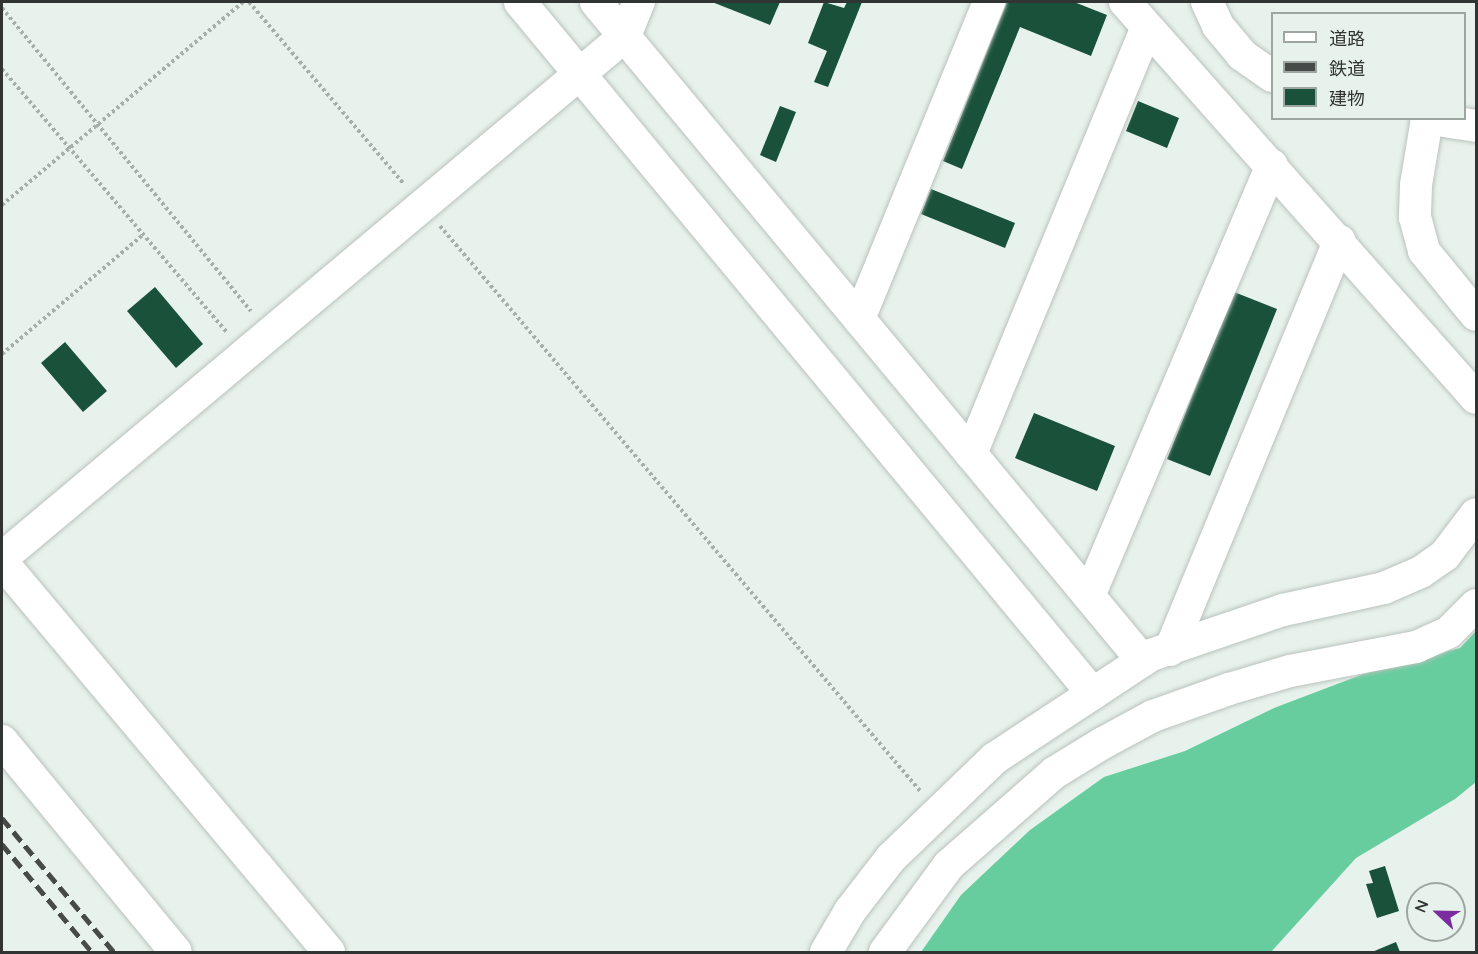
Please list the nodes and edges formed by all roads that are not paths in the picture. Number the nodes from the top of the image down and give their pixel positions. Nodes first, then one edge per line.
1 (520, 2) edge
2 (596, 2) edge
3 (639, 2) edge
4 (989, 2) edge
5 (1125, 2) edge
6 (1207, 2) edge
7 (1147, 28) junction
8 (625, 36) junction
9 (580, 74) junction
10 (1271, 75) edge
11 (1427, 120) edge
12 (1434, 120) edge
13 (1476, 126) edge
14 (1272, 165) junction
15 (1339, 241) junction
16 (1476, 315) edge
17 (859, 319) junction
18 (1476, 398) edge
19 (971, 454) junction
20 (1476, 514) edge
21 (2, 560) edge
22 (1089, 596) junction
23 (1476, 605) edge
24 (1156, 655) junction
25 (1093, 694) junction
26 (2, 741) edge
27 (176, 952) edge
28 (329, 952) edge
29 (826, 952) edge
30 (885, 952) edge

1 - 9 street
2 - 8 street
3 - 8 street
4 - 17 street
5 - 7 street
6 - 10 street
7 - 14 street
7 - 19 street
8 - 9 street
8 - 17 street
9 - 21 street
9 - 25 street
11 - 16 street
12 - 13 street
14 - 15 street
14 - 22 street
15 - 18 street
15 - 24 street
17 - 19 street
19 - 22 street
20 - 24 street
21 - 28 street
22 - 24 street
23 - 30 street
24 - 25 street
25 - 29 street
26 - 27 street

